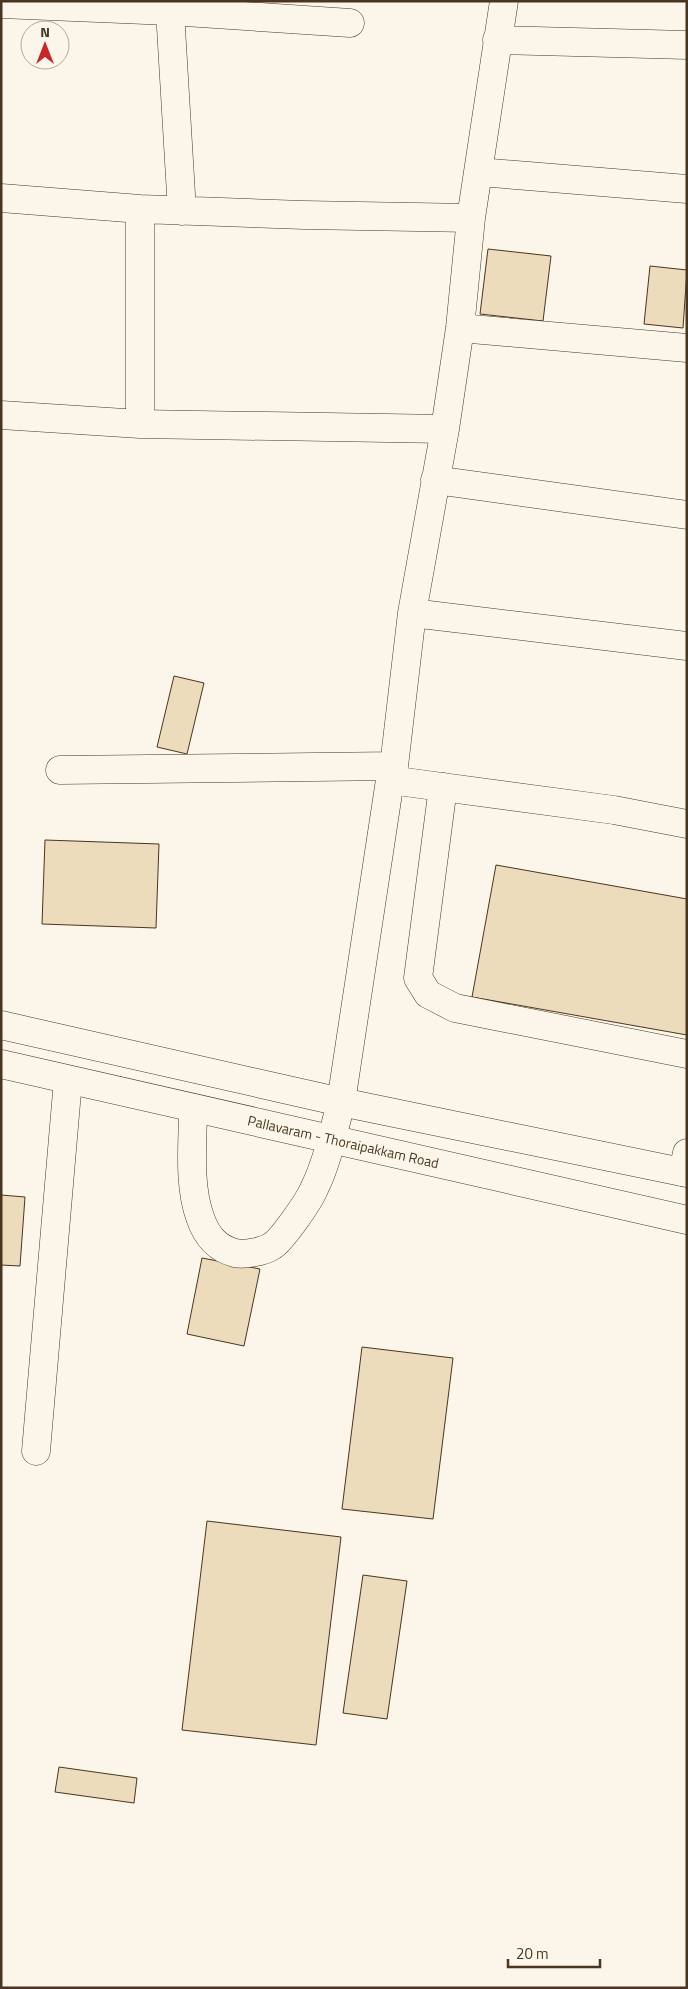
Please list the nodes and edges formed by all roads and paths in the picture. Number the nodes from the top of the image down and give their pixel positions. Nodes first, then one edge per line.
1 (504, 1) edge
2 (1, 4) edge
3 (170, 11) junction
4 (350, 23) dead end
5 (497, 40) junction
6 (687, 45) edge
7 (479, 172) junction
8 (687, 189) edge
9 (1, 198) edge
10 (140, 209) junction
11 (182, 211) junction
12 (471, 218) junction
13 (460, 328) junction
14 (687, 348) edge
15 (1, 415) edge
16 (140, 424) junction
17 (445, 429) junction
18 (435, 480) junction
19 (687, 515) edge
20 (412, 613) junction
21 (687, 646) edge
22 (60, 770) dead end
23 (392, 773) junction
24 (443, 787) junction
25 (687, 824) edge
26 (1, 1026) edge
27 (687, 1054) edge
28 (1, 1064) edge
29 (68, 1080) junction
30 (341, 1102) junction
31 (193, 1108) junction
32 (331, 1139) junction
33 (686, 1166) edge
34 (687, 1220) edge
35 (36, 1451) dead end

1 - 5 street
2 - 3 street
3 - 4 street
3 - 11 street
5 - 6 street
5 - 7 street
7 - 8 street
7 - 12 street
9 - 10 street
10 - 11 street
10 - 16 street
11 - 12 street
12 - 13 street
13 - 14 street
13 - 17 street
15 - 16 street
16 - 17 street
17 - 18 street
18 - 19 street
18 - 20 street
20 - 21 street
20 - 23 street
22 - 23 street
23 - 24 street
23 - 30 street
24 - 25 street
24 - 27 street
26 - 30 street
28 - 29 street, Pallavaram - Thoraipakkam Road
29 - 31 street, Pallavaram - Thoraipakkam Road
29 - 35 street
30 - 32 street
30 - 33 street
31 - 32 street, Pallavaram - Thoraipakkam Road
31 - 32 street
32 - 34 street, Pallavaram - Thoraipakkam Road

